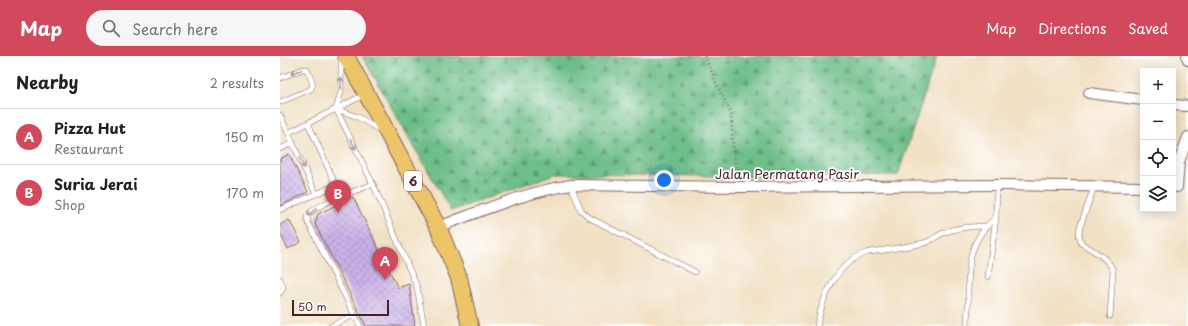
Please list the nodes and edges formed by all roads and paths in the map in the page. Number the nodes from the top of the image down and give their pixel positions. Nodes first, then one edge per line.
1 (341, 56) edge
2 (346, 56) edge
3 (705, 56) edge
4 (1187, 56) edge
5 (1188, 60) edge
6 (280, 78) edge
7 (366, 94) junction
8 (1090, 94) dead end
9 (1140, 100) edge
10 (280, 102) edge
11 (1176, 104) edge
12 (1188, 106) edge
13 (336, 109) junction
14 (280, 115) edge
15 (308, 123) junction
16 (282, 125) edge
17 (288, 133) junction
18 (388, 135) junction
19 (1188, 137) edge
20 (293, 143) junction
21 (280, 149) edge
22 (1176, 181) edge
23 (373, 184) junction
24 (336, 185) junction
25 (571, 185) junction
26 (997, 185) junction
27 (1188, 186) edge
28 (740, 187) junction
29 (1094, 187) junction
30 (1140, 187) edge
31 (1176, 187) edge
32 (316, 194) junction
33 (341, 197) junction
34 (280, 210) edge
35 (996, 217) junction
36 (986, 226) junction
37 (438, 227) junction
38 (696, 272) dead end
39 (988, 277) dead end
40 (280, 279) edge
41 (280, 292) edge
42 (354, 315) junction
43 (1110, 316) dead end
44 (468, 323) edge
45 (332, 326) edge
46 (360, 326) edge
47 (424, 326) edge
48 (818, 326) edge
49 (967, 326) edge

13 -> 1 lane
2 - 7 main road, 6
3 - 28 path
4 - 5 street
10 -> 6 lane
7 - 13 lane
7 - 18 main road, 6
8 - 9 street
11 - 12 street
13 - 15 lane
13 - 18 lane
13 -> 23 lane
14 - 16 lane
15 - 17 lane
15 - 24 lane
16 - 17 lane
17 - 20 lane
18 - 37 main road, 6
19 - 22 street
20 - 21 lane
20 -> 32 lane
23 - 33 lane
23 - 47 lane
24 - 32 lane
24 - 33 lane
25 - 28 street, Jalan Permatang Pasir
25 - 37 street, Jalan Permatang Pasir
25 - 38 lane
26 - 28 street, Jalan Permatang Pasir
26 - 29 street, Jalan Permatang Pasir
26 - 35 lane
27 - 31 street
29 - 30 street, Jalan Permatang Pasir
29 - 43 lane
32 - 34 lane
33 -> 42 lane
35 - 36 lane
35 - 39 lane
36 - 48 lane
36 - 49 lane
37 - 44 main road, 6
40 - 41 lane
42 - 45 lane
42 - 46 lane

